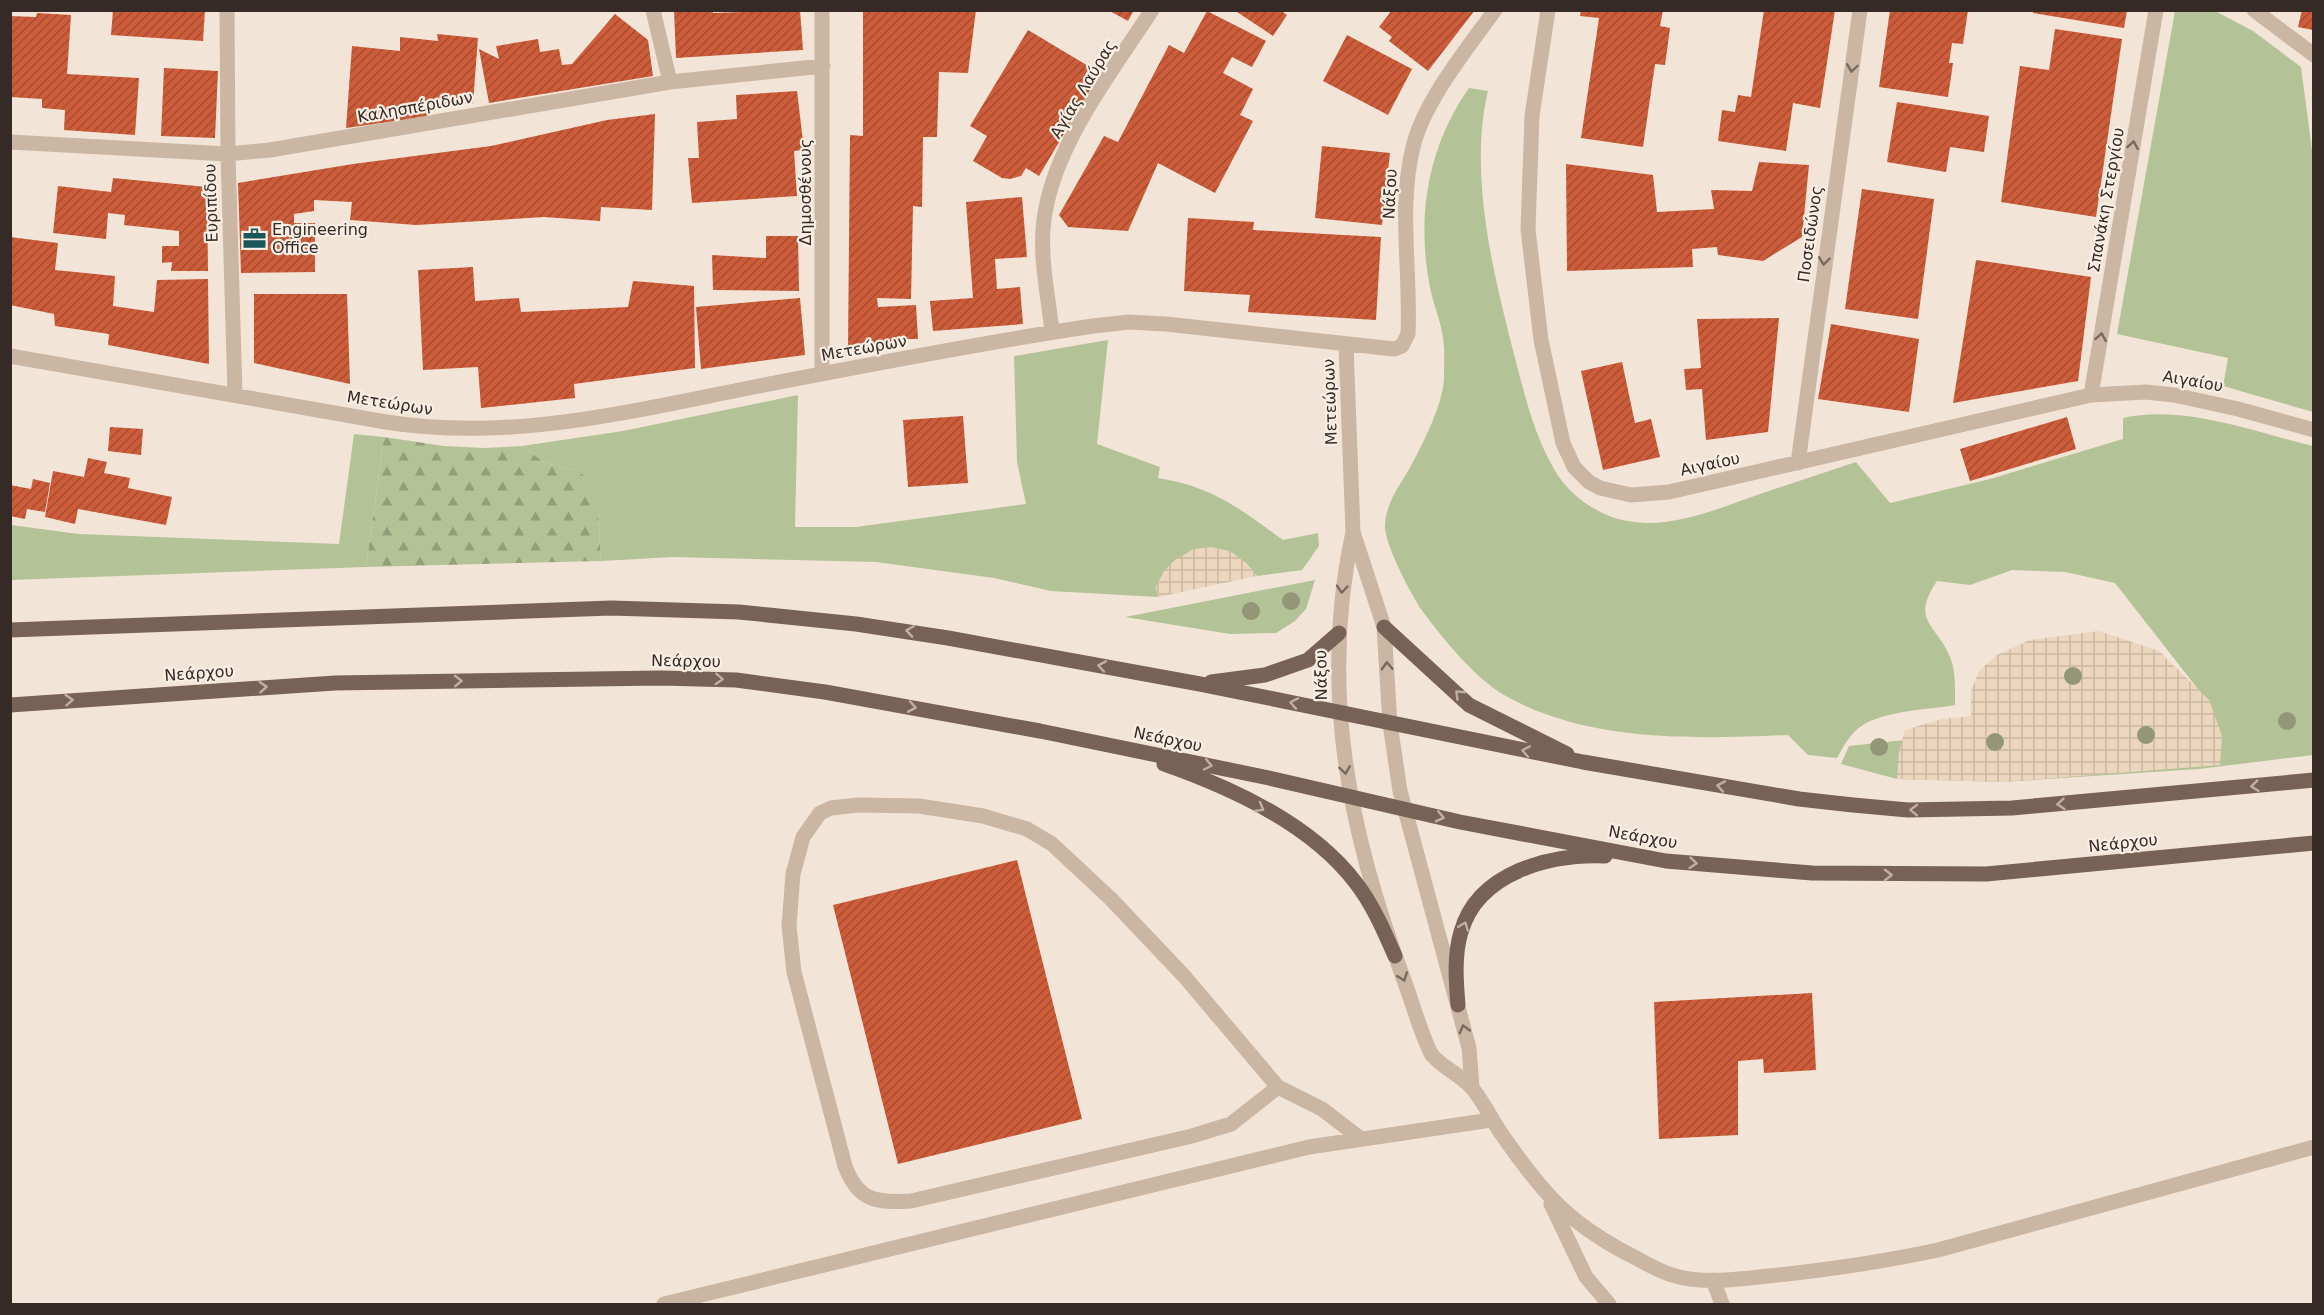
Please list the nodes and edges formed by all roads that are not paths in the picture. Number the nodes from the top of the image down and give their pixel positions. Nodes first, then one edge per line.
1 (227, 10) edge
2 (654, 10) edge
3 (822, 10) edge
4 (1152, 10) edge
5 (1495, 10) edge
6 (1548, 10) edge
7 (1860, 10) edge
8 (2156, 10) edge
9 (2254, 10) edge
10 (2313, 55) edge
11 (824, 66) junction
12 (670, 82) junction
13 (10, 142) edge
14 (228, 154) junction
15 (1052, 332) junction
16 (1346, 345) junction
17 (10, 356) edge
18 (822, 373) junction
19 (235, 394) junction
20 (2091, 395) junction
21 (2313, 430) edge
22 (1798, 463) junction
23 (1353, 532) junction
24 (1384, 627) junction
25 (10, 630) edge
26 (1339, 633) junction
27 (1200, 684) junction
28 (10, 705) edge
29 (1339, 712) junction
30 (1390, 724) junction
31 (1110, 745) junction
32 (1583, 762) junction
33 (2313, 780) edge
34 (1350, 798) junction
35 (1405, 809) junction
36 (2313, 843) edge
37 (1666, 861) junction
38 (1395, 956) junction
39 (1458, 1005) junction
40 (1278, 1087) junction
41 (1472, 1087) junction
42 (1491, 1119) junction
43 (1361, 1139) junction
44 (2313, 1148) edge
45 (1544, 1191) junction
46 (1713, 1280) junction
47 (664, 1305) edge
48 (1609, 1305) edge
49 (1722, 1305) edge

1 - 14 street, Ευριπίδου
2 - 12 street
3 - 11 street, Δημοσθένους
4 - 15 street, Αγίας Λαύρας
5 - 16 street, Νάξου
6 - 22 street, Αιγαίου
7 -> 22 street, Ποσειδώνος
20 -> 8 street, Σπανάκη Στεργίου
9 - 10 street
11 - 12 street, Καλησπέριδων
11 - 18 street, Δημοσθένους
12 - 14 street, Καλησπέριδων
13 - 14 street, Καλησπέριδων
14 - 19 street, Ευριπίδου
15 - 16 street, Μετεώρων
15 - 18 street, Μετεώρων
16 - 23 street, Μετεώρων
17 - 19 street, Μετεώρων
18 - 19 street, Μετεώρων
20 - 21 street, Αιγαίου
20 - 22 street, Αιγαίου
23 - 24 street, Μετεώρων
23 -> 26 street, Νάξου
30 -> 24 street, Μετεώρων
32 -> 24 main road
27 -> 25 main road
26 - 27 main road
26 - 29 street, Νάξου
29 -> 27 main road
28 -> 31 main road, Νεάρχου
29 - 30 main road
29 -> 34 street, Νάξου
32 -> 30 main road
30 - 35 street, Μετεώρων
31 -> 34 main road, Νεάρχου
31 -> 38 main road
33 -> 32 main road
34 - 35 main road, Νεάρχου
34 - 38 street, Νάξου
35 -> 37 main road, Νεάρχου
35 - 39 street, Μετεώρων
37 -> 36 main road, Νεάρχου
39 -> 37 main road
38 -> 41 street, Νάξου
41 -> 39 street, Μετεώρων
40 - 40 street
40 - 43 street
41 - 42 street
42 - 43 street
42 - 45 street
43 - 47 street
44 - 46 street
45 - 46 street
45 - 48 street
46 - 49 street

